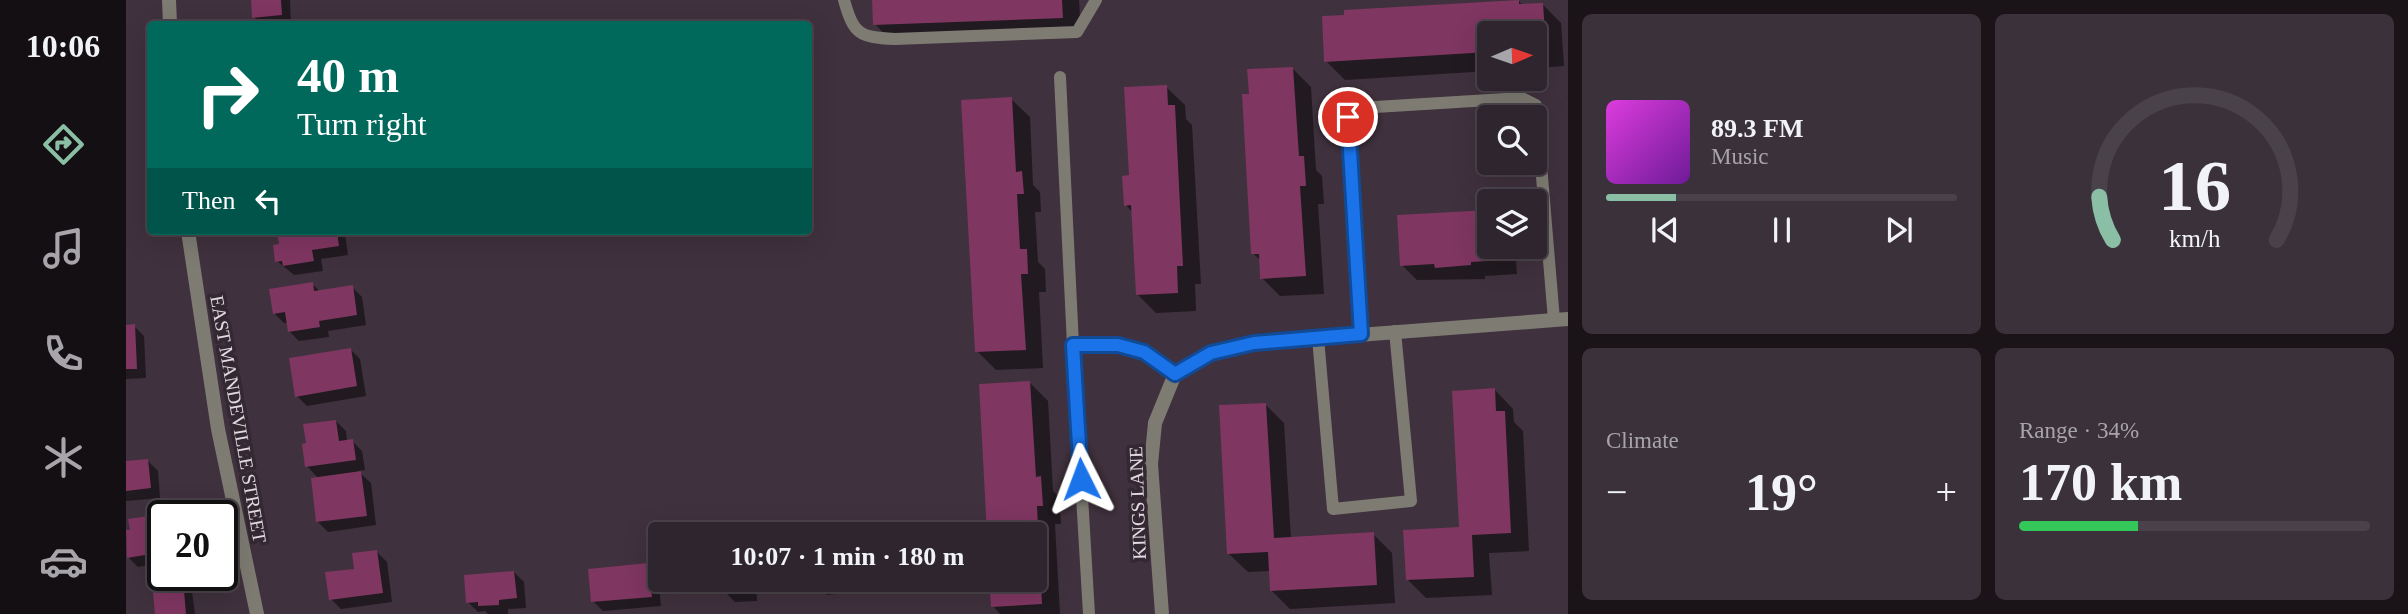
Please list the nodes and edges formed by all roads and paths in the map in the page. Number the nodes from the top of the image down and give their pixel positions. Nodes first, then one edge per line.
1 (169, 0) edge
2 (844, 0) edge
3 (1096, 0) edge
4 (170, 21) edge
5 (1060, 77) dead end
6 (189, 235) edge
7 (1561, 320) edge
8 (1395, 331) junction
9 (1361, 334) junction
10 (1318, 338) junction
11 (1073, 345) junction
12 (1175, 374) junction
13 (257, 614) edge
14 (1089, 614) edge
15 (1162, 614) edge

1 - 4 street
2 - 3 lane
5 - 11 lane
6 - 13 street, EAST MANDEVILLE STREET
7 - 8 street
7 - 9 lane
8 - 9 street
8 - 10 lane
9 - 10 street
10 - 12 street
11 - 12 lane
11 - 14 lane
12 - 15 street, KINGS LANE

